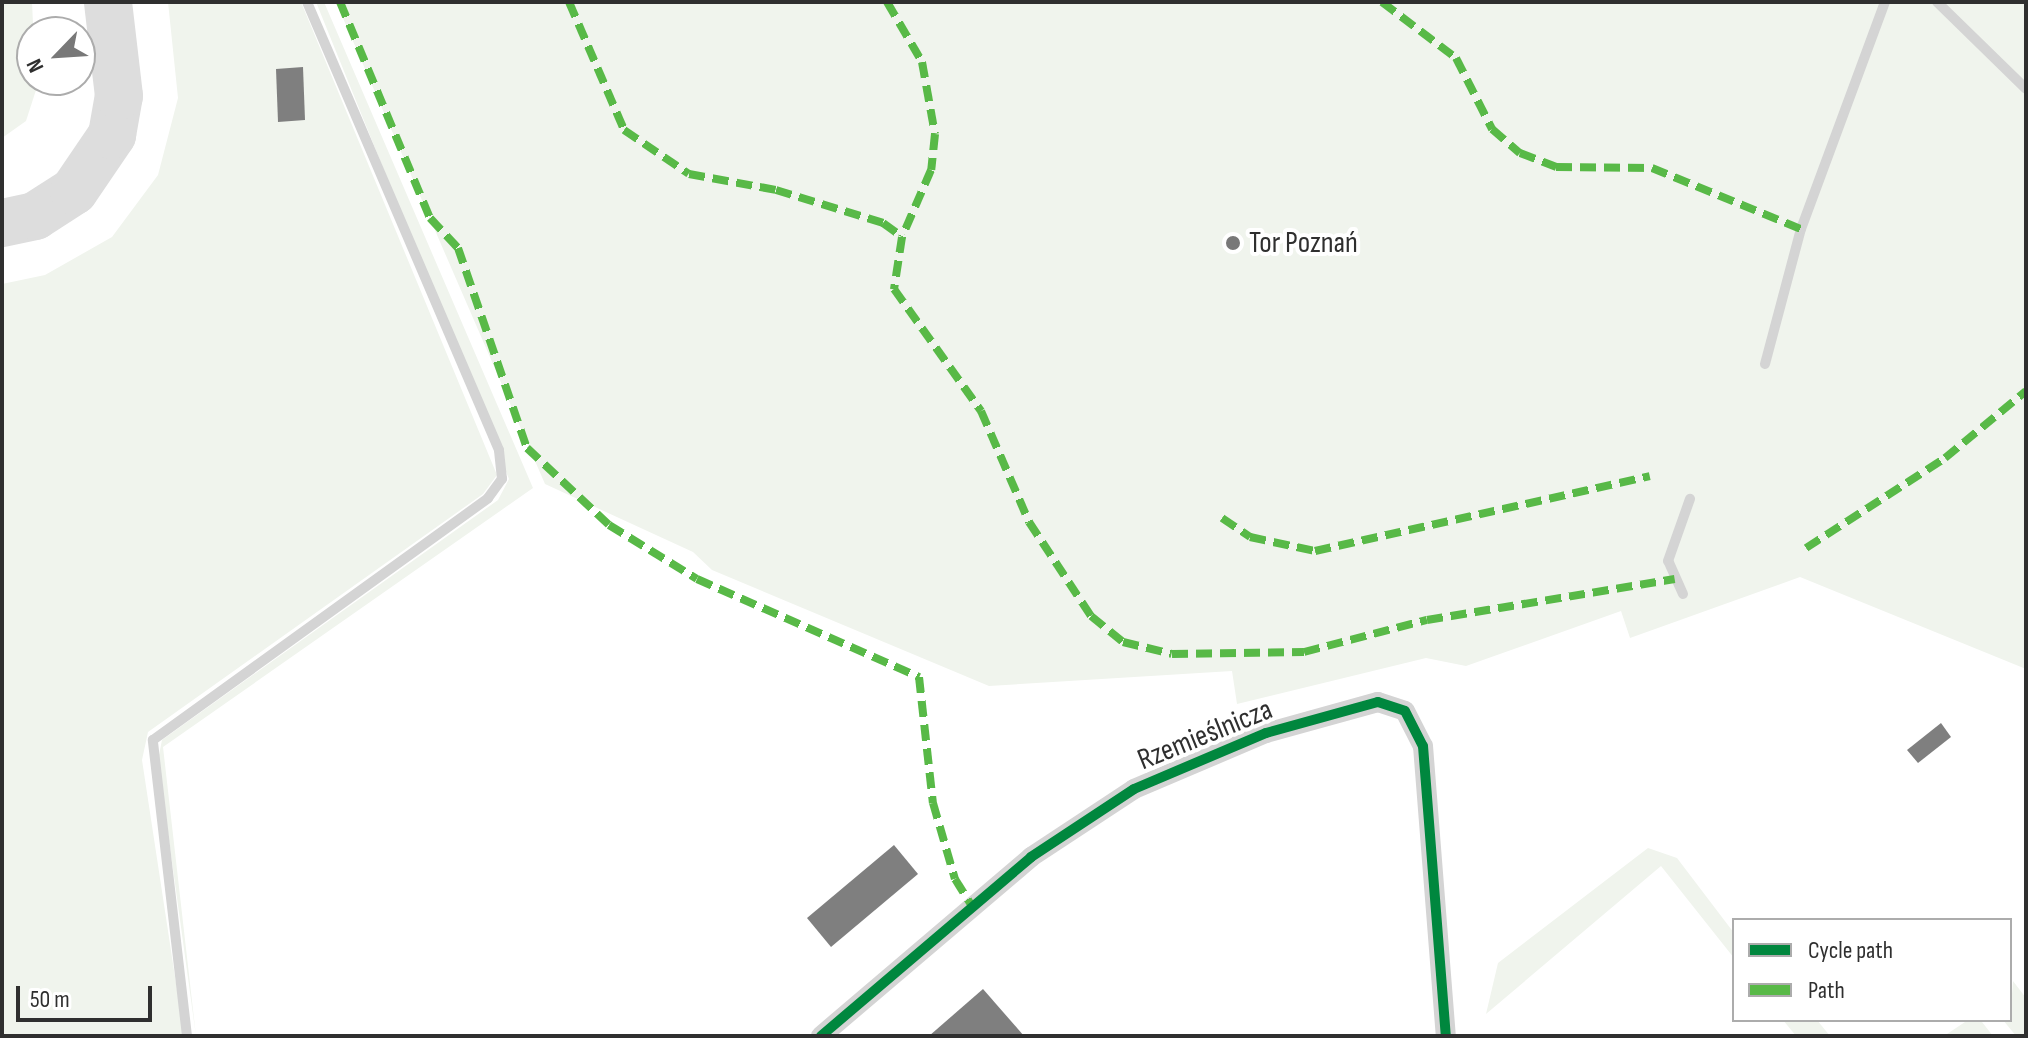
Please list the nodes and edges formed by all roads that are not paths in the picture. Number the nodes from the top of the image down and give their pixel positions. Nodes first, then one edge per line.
1 (307, 2) edge
2 (1885, 2) edge
3 (1937, 2) edge
4 (2026, 89) edge
5 (1765, 364) dead end
6 (1690, 499) dead end
7 (1683, 594) dead end
8 (187, 1036) edge
9 (821, 1036) edge
10 (1446, 1036) edge

1 - 8 lane
2 - 5 lane
3 - 4 lane
6 - 7 lane
9 - 10 street, Rzemieślnicza

